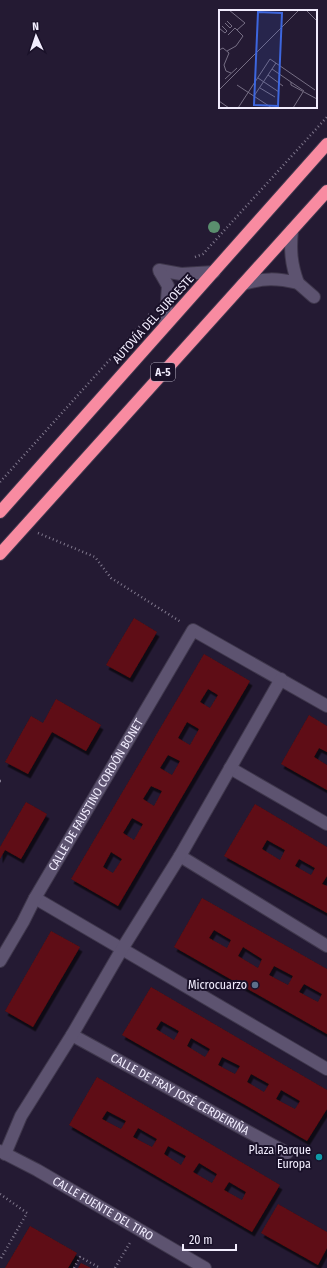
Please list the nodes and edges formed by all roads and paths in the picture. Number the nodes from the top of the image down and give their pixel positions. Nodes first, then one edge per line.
1 (327, 144) edge
2 (327, 191) edge
3 (292, 230) junction
4 (214, 272) junction
5 (298, 283) junction
6 (243, 284) junction
7 (314, 297) dead end
8 (166, 326) junction
9 (0, 512) edge
10 (37, 533) dead end
11 (0, 554) edge
12 (193, 630) junction
13 (282, 679) junction
14 (327, 706) edge
15 (230, 768) junction
16 (327, 824) edge
17 (180, 856) junction
18 (35, 898) junction
19 (327, 946) edge
20 (122, 949) junction
21 (0, 960) edge
22 (72, 1035) junction
23 (327, 1069) edge
24 (2, 1153) edge
25 (287, 1153) dead end
26 (0, 1194) edge
27 (138, 1229) junction
28 (0, 1260) edge
29 (74, 1268) edge
30 (100, 1268) edge
31 (115, 1268) edge
32 (205, 1268) edge

1 - 4 highway, AUTOVÍA DEL SUROESTE / A-5
2 - 3 highway, A-5
3 - 5 street
3 - 6 highway, A-5
4 - 8 highway, AUTOVÍA DEL SUROESTE / A-5
4 - 8 street
5 - 6 street
5 - 7 street
6 - 11 highway, A-5
8 - 9 highway, AUTOVÍA DEL SUROESTE / A-5
10 - 12 path
12 - 13 street
12 - 18 street, CALLE DE FAUSTINO CORDÓN BONET
13 - 14 street
13 - 15 street
15 - 16 street
15 - 17 street
17 - 19 street
17 - 20 street
18 - 20 street
18 - 21 street, CALLE DE FAUSTINO CORDÓN BONET
20 - 22 street
20 - 23 street
22 - 24 street
22 - 25 street, CALLE DE FRAY JOSÉ CERDEIRIÑA
24 - 27 street, CALLE FUENTE DEL TIRO
26 - 28 path
27 - 31 path
27 - 32 street, CALLE FUENTE DEL TIRO
29 - 30 path

